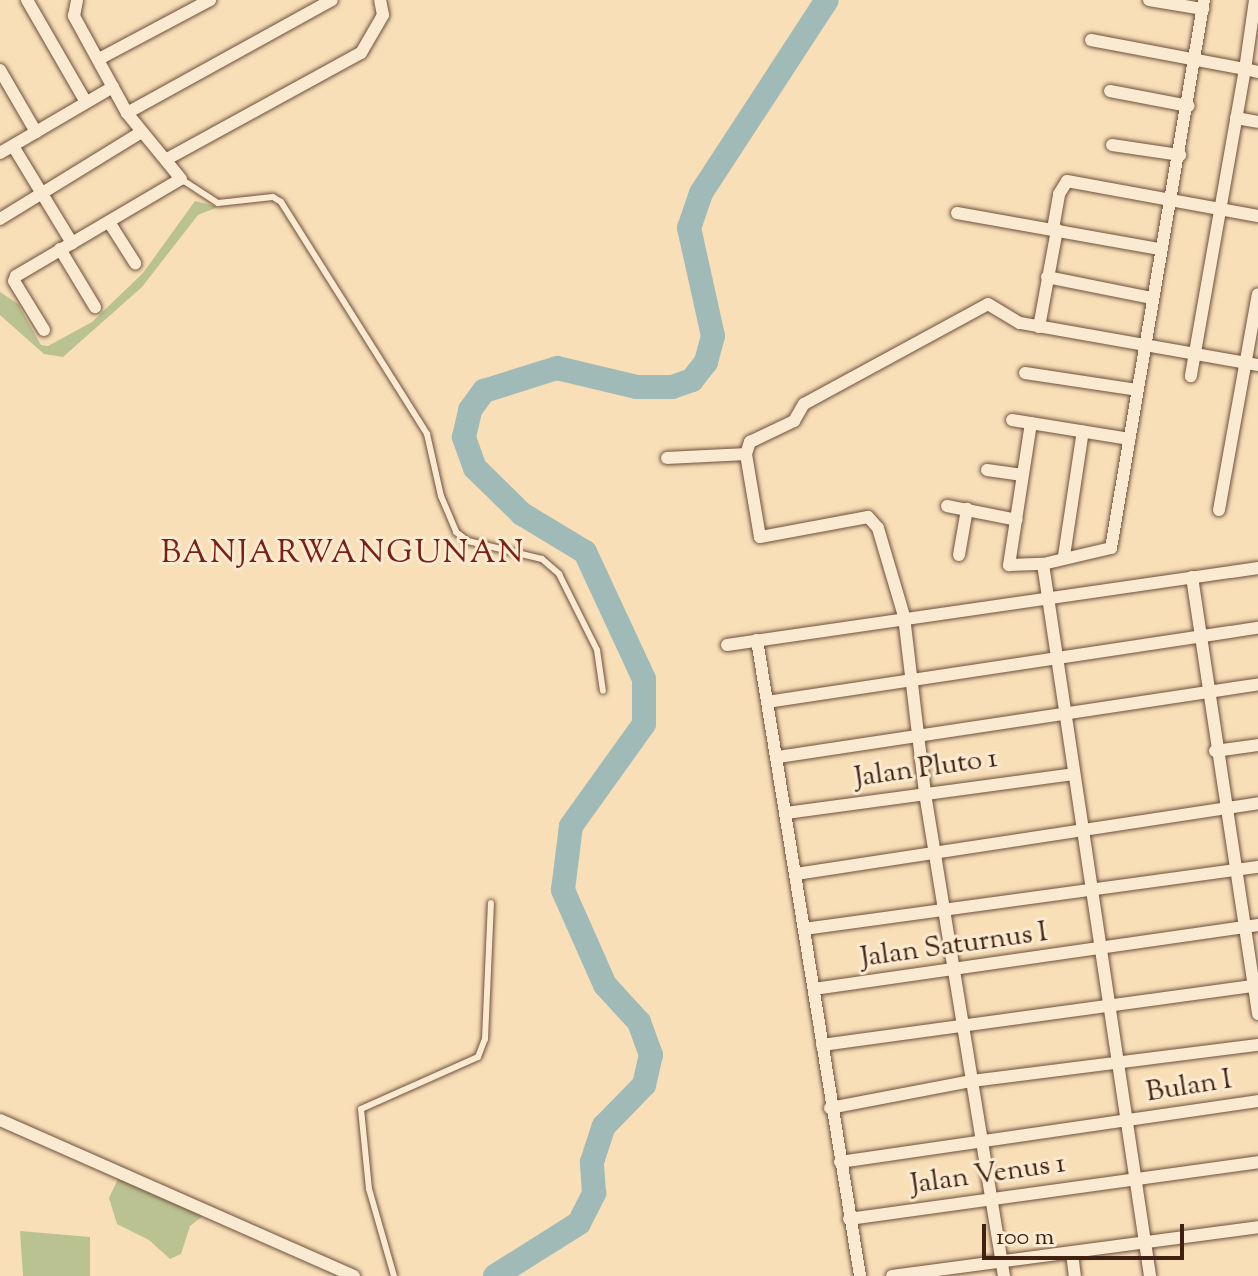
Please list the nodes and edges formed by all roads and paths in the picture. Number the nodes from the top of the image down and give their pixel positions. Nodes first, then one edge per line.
1 (27, 0) edge
2 (77, 0) edge
3 (210, 0) edge
4 (332, 0) edge
5 (380, 0) edge
6 (1149, 0) edge
7 (1255, 0) edge
8 (1204, 4) edge
9 (1091, 40) dead end
10 (99, 59) junction
11 (1196, 60) junction
12 (0, 70) edge
13 (1251, 70) edge
14 (113, 87) junction
15 (1110, 91) dead end
16 (86, 102) junction
17 (1189, 106) junction
18 (127, 113) junction
19 (1236, 118) junction
20 (1258, 122) edge
21 (36, 132) junction
22 (140, 133) junction
23 (1112, 145) dead end
24 (13, 146) junction
25 (0, 153) edge
26 (1180, 155) junction
27 (167, 159) junction
28 (181, 179) junction
29 (42, 195) junction
30 (1170, 201) junction
31 (1221, 210) junction
32 (957, 213) dead end
33 (1258, 216) edge
34 (0, 219) edge
35 (109, 222) junction
36 (1055, 230) junction
37 (66, 246) junction
38 (1160, 249) junction
39 (135, 263) dead end
40 (1047, 277) junction
41 (1258, 294) edge
42 (1151, 298) junction
43 (95, 307) dead end
44 (1039, 327) junction
45 (44, 330) dead end
46 (1144, 345) junction
47 (1196, 355) junction
48 (1252, 364) edge
49 (1025, 373) dead end
50 (1191, 376) dead end
51 (1137, 390) junction
52 (1012, 420) dead end
53 (1031, 423) junction
54 (1083, 431) junction
55 (1129, 439) junction
56 (746, 454) junction
57 (667, 458) dead end
58 (987, 470) dead end
59 (1023, 475) junction
60 (947, 506) dead end
61 (967, 509) junction
62 (1219, 510) dead end
63 (1017, 520) junction
64 (959, 555) dead end
65 (1064, 556) junction
66 (1043, 564) junction
67 (1258, 568) edge
68 (1192, 577) junction
69 (1049, 598) junction
70 (904, 616) junction
71 (1258, 628) edge
72 (1199, 634) junction
73 (757, 640) junction
74 (727, 645) dead end
75 (1057, 656) junction
76 (911, 676) junction
77 (1258, 684) edge
78 (603, 691) dead end
79 (1206, 691) junction
80 (767, 702) junction
81 (1066, 713) junction
82 (917, 739) junction
83 (1258, 745) edge
84 (1215, 751) junction
85 (778, 757) junction
86 (1073, 774) junction
87 (925, 793) junction
88 (1258, 803) edge
89 (1224, 808) junction
90 (786, 813) junction
91 (1083, 831) junction
92 (939, 855) junction
93 (1258, 867) edge
94 (1233, 871) junction
95 (796, 874) junction
96 (1093, 892) junction
97 (491, 903) dead end
98 (946, 910) junction
99 (1258, 925) edge
100 (1243, 927) junction
101 (804, 929) junction
102 (1100, 951) junction
103 (953, 969) junction
104 (1255, 985) edge
105 (814, 989) junction
106 (1110, 1005) junction
107 (1258, 1014) edge
108 (963, 1024) junction
109 (822, 1045) junction
110 (1258, 1045) edge
111 (1118, 1063) junction
112 (972, 1081) junction
113 (1258, 1101) edge
114 (830, 1108) junction
115 (0, 1120) edge
116 (1126, 1121) junction
117 (981, 1143) junction
118 (840, 1162) junction
119 (1258, 1162) edge
120 (1134, 1179) junction
121 (990, 1199) junction
122 (849, 1219) junction
123 (1258, 1227) edge
124 (1144, 1243) junction
125 (1072, 1253) junction
126 (1003, 1270) edge
127 (934, 1274) edge
128 (354, 1276) edge
129 (394, 1276) edge
130 (860, 1276) edge
131 (892, 1276) edge
132 (1075, 1276) edge
133 (1150, 1276) edge

1 - 16 street
2 - 10 street
3 - 10 street
4 - 18 street
5 - 27 street
6 - 8 street
7 - 13 street
8 - 11 street
9 - 11 street
10 - 14 street
11 - 13 street
11 - 17 street
12 - 21 street
13 - 19 street
14 - 16 street
14 - 18 street
15 - 17 street
16 - 21 street
17 - 26 street
18 - 22 street
19 - 20 street
19 - 31 street
21 - 24 street
22 - 27 street
22 - 29 street
23 - 26 street
24 - 25 street
24 - 29 street
26 - 30 street
27 - 28 street
28 - 35 street
28 - 78 lane
29 - 34 street
29 - 37 street
30 - 31 street
30 - 36 street
30 - 38 street
31 - 33 street
31 - 47 street
32 - 36 street
35 - 37 street
35 - 39 street
36 - 38 street
36 - 40 street
37 - 43 street
37 - 45 street
38 - 42 street
40 - 42 street
40 - 44 street
41 - 48 street
42 - 46 street
44 - 46 street
44 - 56 street
46 - 47 street
46 - 51 street
47 - 48 street
47 - 50 street
48 - 62 street
49 - 51 street
51 - 55 street
52 - 53 street
53 - 54 street
53 - 59 street
54 - 55 street
54 - 65 street
55 - 65 street
56 - 57 street
56 - 70 street
58 - 59 street
59 - 63 street
60 - 61 street
61 - 63 street
61 - 64 street
63 - 66 street
65 - 66 street
66 - 69 street
67 - 68 street
68 - 69 street
68 - 72 street
69 - 70 street
69 - 75 street
70 - 73 street
70 - 76 street
71 - 72 street
72 - 75 street
72 - 79 street
73 - 74 street
73 - 80 street
75 - 76 street
75 - 81 street
76 - 80 street
76 - 82 street
77 - 79 street
79 - 81 street
79 - 84 street
80 - 85 street
81 - 82 street
81 - 86 street
82 - 85 street
82 - 87 street
83 - 84 street
84 - 89 street
85 - 90 street
86 - 87 street, Jalan Pluto 1
86 - 91 street
87 - 90 street, Jalan Pluto 1
87 - 92 street
88 - 89 street
89 - 91 street
89 - 94 street
90 - 95 street
91 - 92 street
91 - 96 street
92 - 95 street
92 - 98 street
93 - 94 street
94 - 96 street
94 - 100 street
95 - 101 street
96 - 98 street
96 - 102 street
97 - 129 lane
98 - 101 street
98 - 103 street
99 - 100 street, Jalan Saturnus I
100 - 102 street, Jalan Saturnus I
100 - 104 street
101 - 105 street
102 - 103 street, Jalan Saturnus I
102 - 106 street
103 - 105 street, Jalan Saturnus I
103 - 108 street
104 - 106 street
104 - 107 street
105 - 109 street
106 - 108 street
106 - 111 street
108 - 109 street
108 - 112 street
109 - 114 street
110 - 111 street
111 - 112 street
111 - 116 street
112 - 114 street
112 - 117 street
113 - 116 street, Bulan I
114 - 118 street
115 - 128 street
116 - 117 street, Bulan I
116 - 120 street
117 - 118 street, Bulan I
117 - 121 street
118 - 122 street
119 - 120 street, Jalan Venus 1
120 - 121 street, Jalan Venus 1
120 - 124 street
121 - 122 street, Jalan Venus 1
121 - 126 street
122 - 130 street
123 - 124 street
124 - 125 street
124 - 133 street
125 - 126 street
125 - 132 street
126 - 127 street
127 - 131 street

